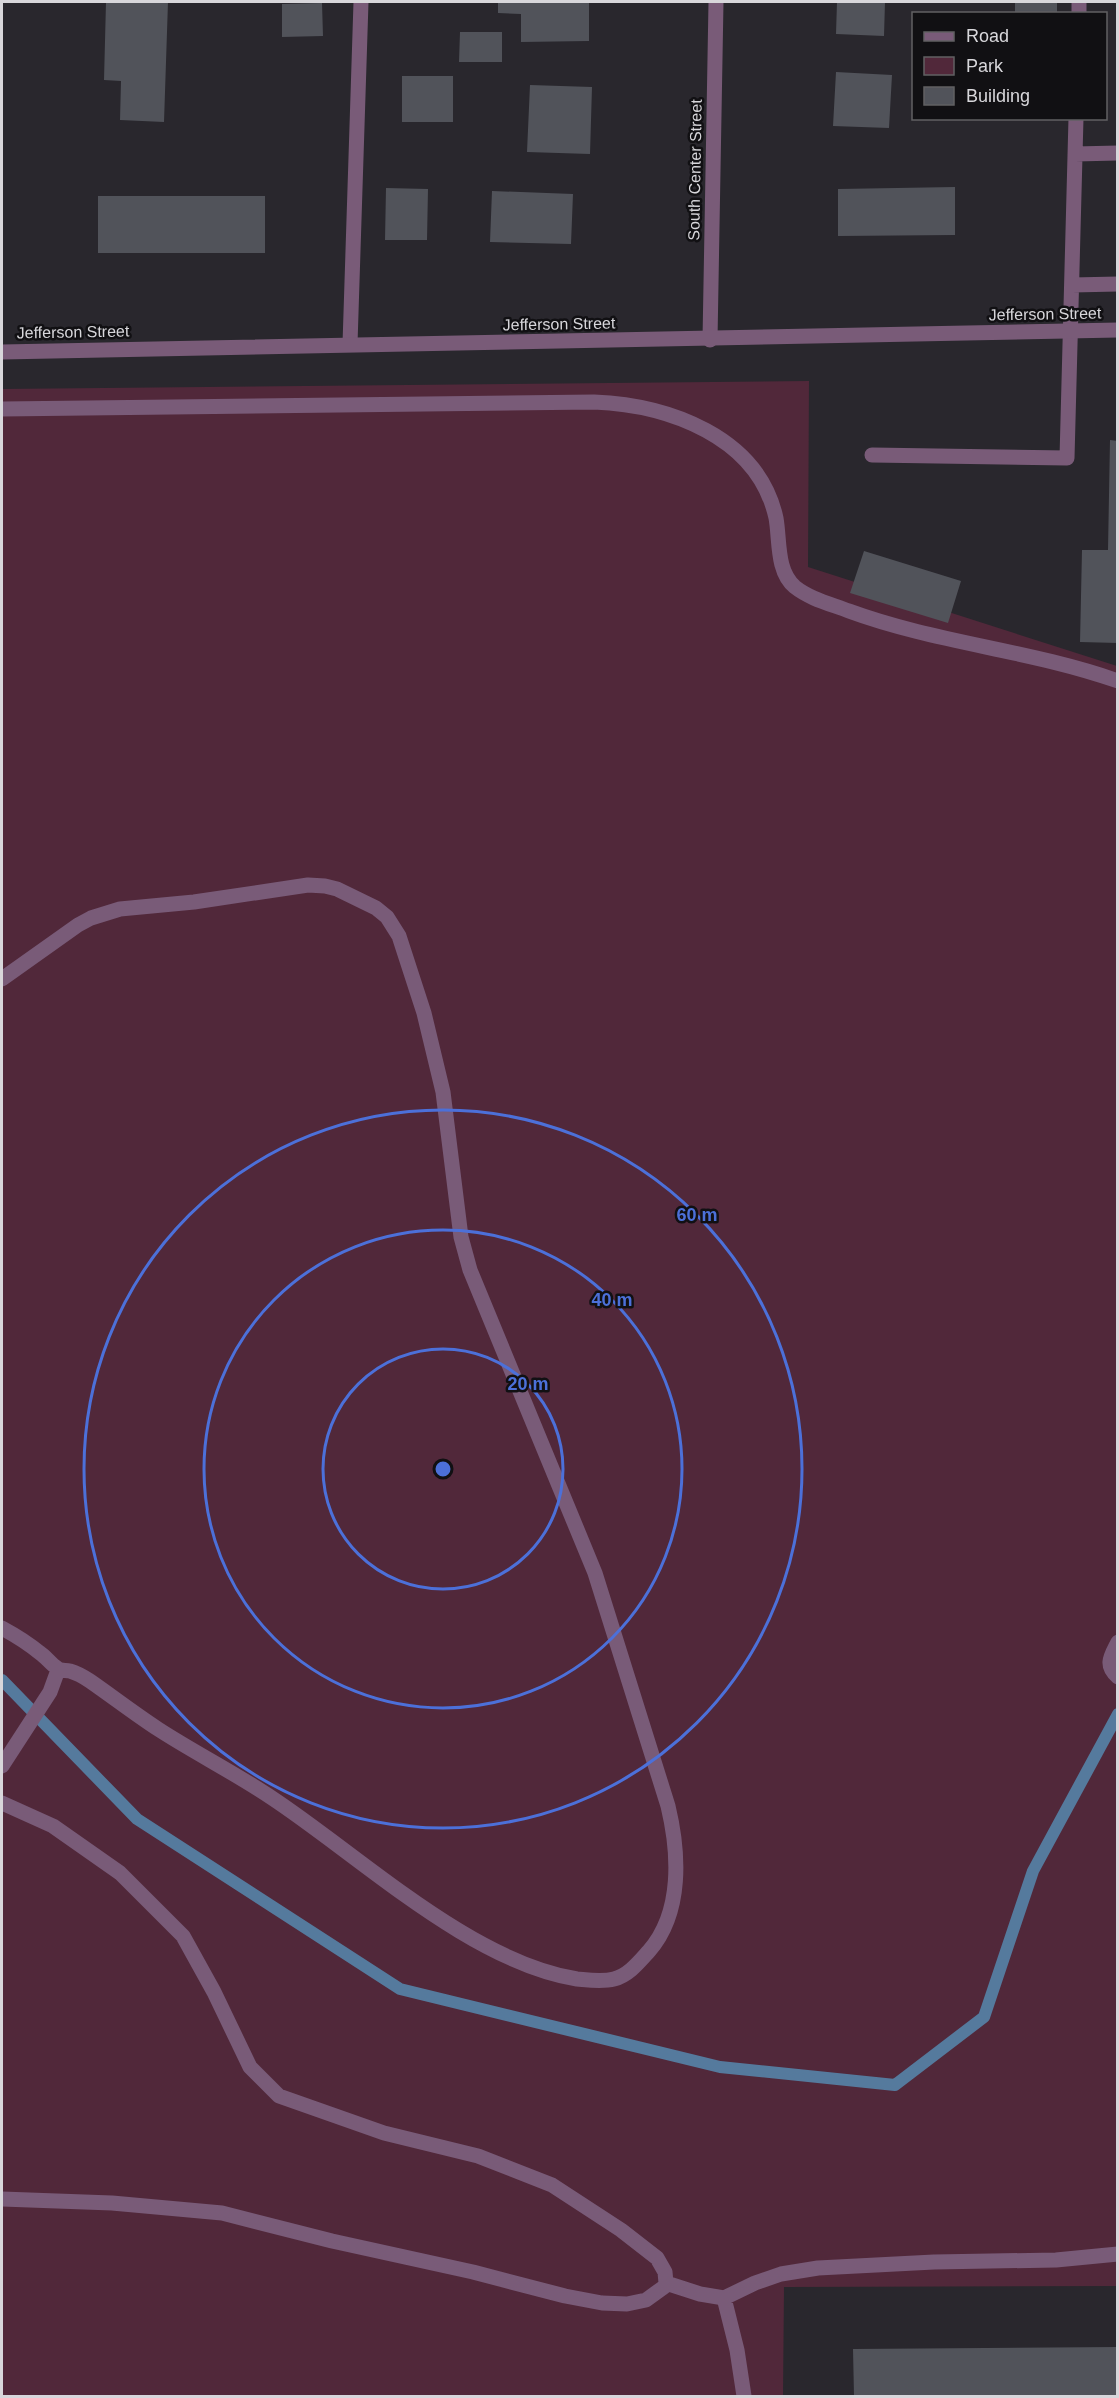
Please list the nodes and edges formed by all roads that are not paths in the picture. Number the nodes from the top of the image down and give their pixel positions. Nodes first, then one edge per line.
1 (361, 2) edge
2 (716, 2) edge
3 (1076, 120) edge
4 (1118, 153) edge
5 (1075, 154) junction
6 (1118, 284) edge
7 (1072, 285) junction
8 (1118, 330) edge
9 (1071, 332) junction
10 (710, 340) junction
11 (350, 344) junction
12 (2, 352) edge
13 (2, 409) edge
14 (872, 455) dead end
15 (1118, 681) edge
16 (2, 979) edge
17 (2, 1628) edge
18 (1118, 1642) edge
19 (58, 1670) junction
20 (1118, 1677) edge
21 (2, 1766) edge
22 (2, 1803) edge
23 (2, 2199) edge
24 (1118, 2254) edge
25 (666, 2283) junction
26 (724, 2298) junction
27 (744, 2397) edge

1 - 11 street
2 - 10 street, South Center Street
3 - 5 street
4 - 5 street
5 - 7 street
6 - 7 street
7 - 9 street
8 - 9 street, Jefferson Street
9 - 10 street, Jefferson Street
9 - 14 street
10 - 11 street, Jefferson Street
11 - 12 street, Jefferson Street
13 - 15 street
16 - 19 street
17 - 19 street
18 - 20 street
19 - 21 street
22 - 25 street
23 - 25 street
24 - 26 street
25 - 26 street
26 - 27 street

